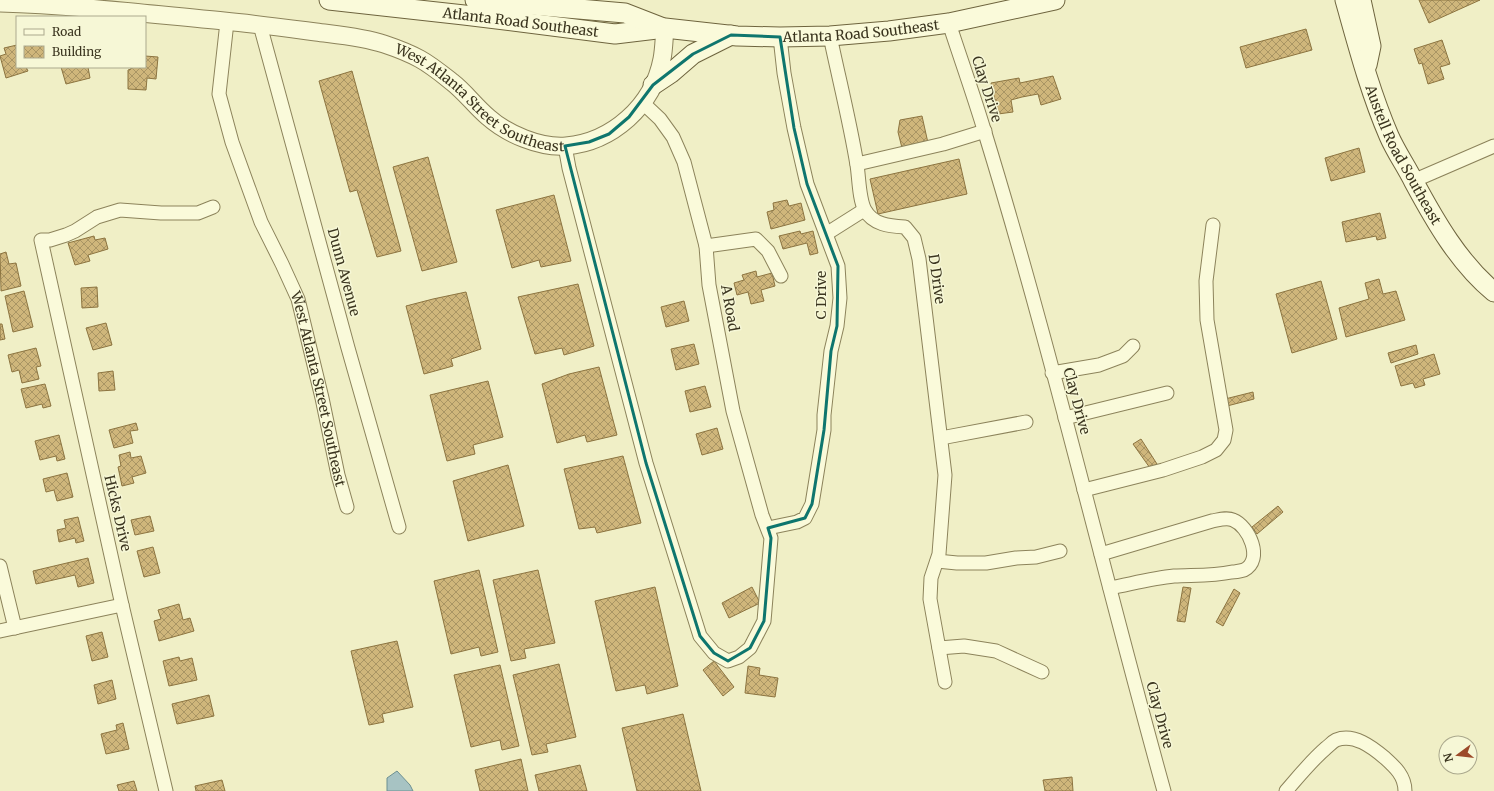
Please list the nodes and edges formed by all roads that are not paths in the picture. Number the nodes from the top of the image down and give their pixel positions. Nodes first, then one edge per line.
1 (329, 0) edge
2 (475, 0) edge
3 (1055, 0) edge
4 (1345, 0) edge
5 (1361, 0) edge
6 (0, 3) edge
7 (227, 22) junction
8 (949, 23) junction
9 (260, 24) junction
10 (664, 28) junction
11 (731, 35) junction
12 (830, 36) junction
13 (780, 38) junction
14 (1366, 72) junction
15 (653, 86) junction
16 (642, 103) junction
17 (985, 131) junction
18 (565, 146) junction
19 (1494, 146) edge
20 (857, 164) junction
21 (1413, 181) junction
22 (213, 207) dead end
23 (864, 210) junction
24 (1213, 225) dead end
25 (826, 234) junction
26 (706, 246) junction
27 (781, 276) dead end
28 (1494, 292) edge
29 (1133, 346) dead end
30 (1052, 373) junction
31 (1167, 393) dead end
32 (1065, 418) junction
33 (1026, 422) dead end
34 (941, 438) junction
35 (1084, 490) junction
36 (347, 507) dead end
37 (399, 527) dead end
38 (768, 528) junction
39 (1060, 551) dead end
40 (1101, 554) junction
41 (937, 561) junction
42 (0, 566) edge
43 (1110, 588) junction
44 (122, 605) junction
45 (15, 628) junction
46 (0, 631) edge
47 (939, 648) junction
48 (1042, 672) dead end
49 (945, 682) dead end
50 (166, 791) edge
51 (1164, 791) edge
52 (1286, 791) edge
53 (1405, 791) edge

1 - 10 main road, Atlanta Road Southeast
2 - 10 main road, Atlanta Road Southeast
3 - 8 main road, Atlanta Road Southeast
4 - 14 main road, Austell Road Southeast
5 - 14 main road
6 - 7 street, West Atlanta Street Southeast
7 - 9 street, West Atlanta Street Southeast
7 - 36 street, West Atlanta Street Southeast
8 - 12 main road, Atlanta Road Southeast
8 - 17 street, Clay Drive
9 - 18 street, West Atlanta Street Southeast
9 - 37 street, Dunn Avenue
10 - 11 main road, Atlanta Road Southeast
10 - 15 street, West Atlanta Street Southeast
11 - 13 main road, Atlanta Road Southeast
11 - 15 main road
12 - 13 main road, Atlanta Road Southeast
12 - 20 street
13 - 25 street, C Drive
14 - 21 main road, Austell Road Southeast
15 - 16 street, West Atlanta Street Southeast
16 - 18 street, West Atlanta Street Southeast
16 - 26 street, A Road
17 - 20 street
17 - 30 street, Clay Drive
18 - 38 street, A Road
19 - 21 street
20 - 23 street
21 - 28 main road, Austell Road Southeast
22 - 44 street, Hicks Drive
23 - 25 street
23 - 34 street, D Drive
24 - 35 street
25 - 38 street, C Drive
26 - 27 street
26 - 38 street, A Road
29 - 30 street
30 - 32 street, Clay Drive
31 - 32 street
32 - 35 street, Clay Drive
33 - 34 street
34 - 41 street, D Drive
35 - 40 street, Clay Drive
39 - 41 street
40 - 43 street, Clay Drive
40 - 43 street
41 - 47 street, D Drive
42 - 45 street
43 - 51 street, Clay Drive
44 - 45 street
44 - 50 street, Hicks Drive
45 - 46 street
47 - 48 street
47 - 49 street, D Drive
52 - 53 street

